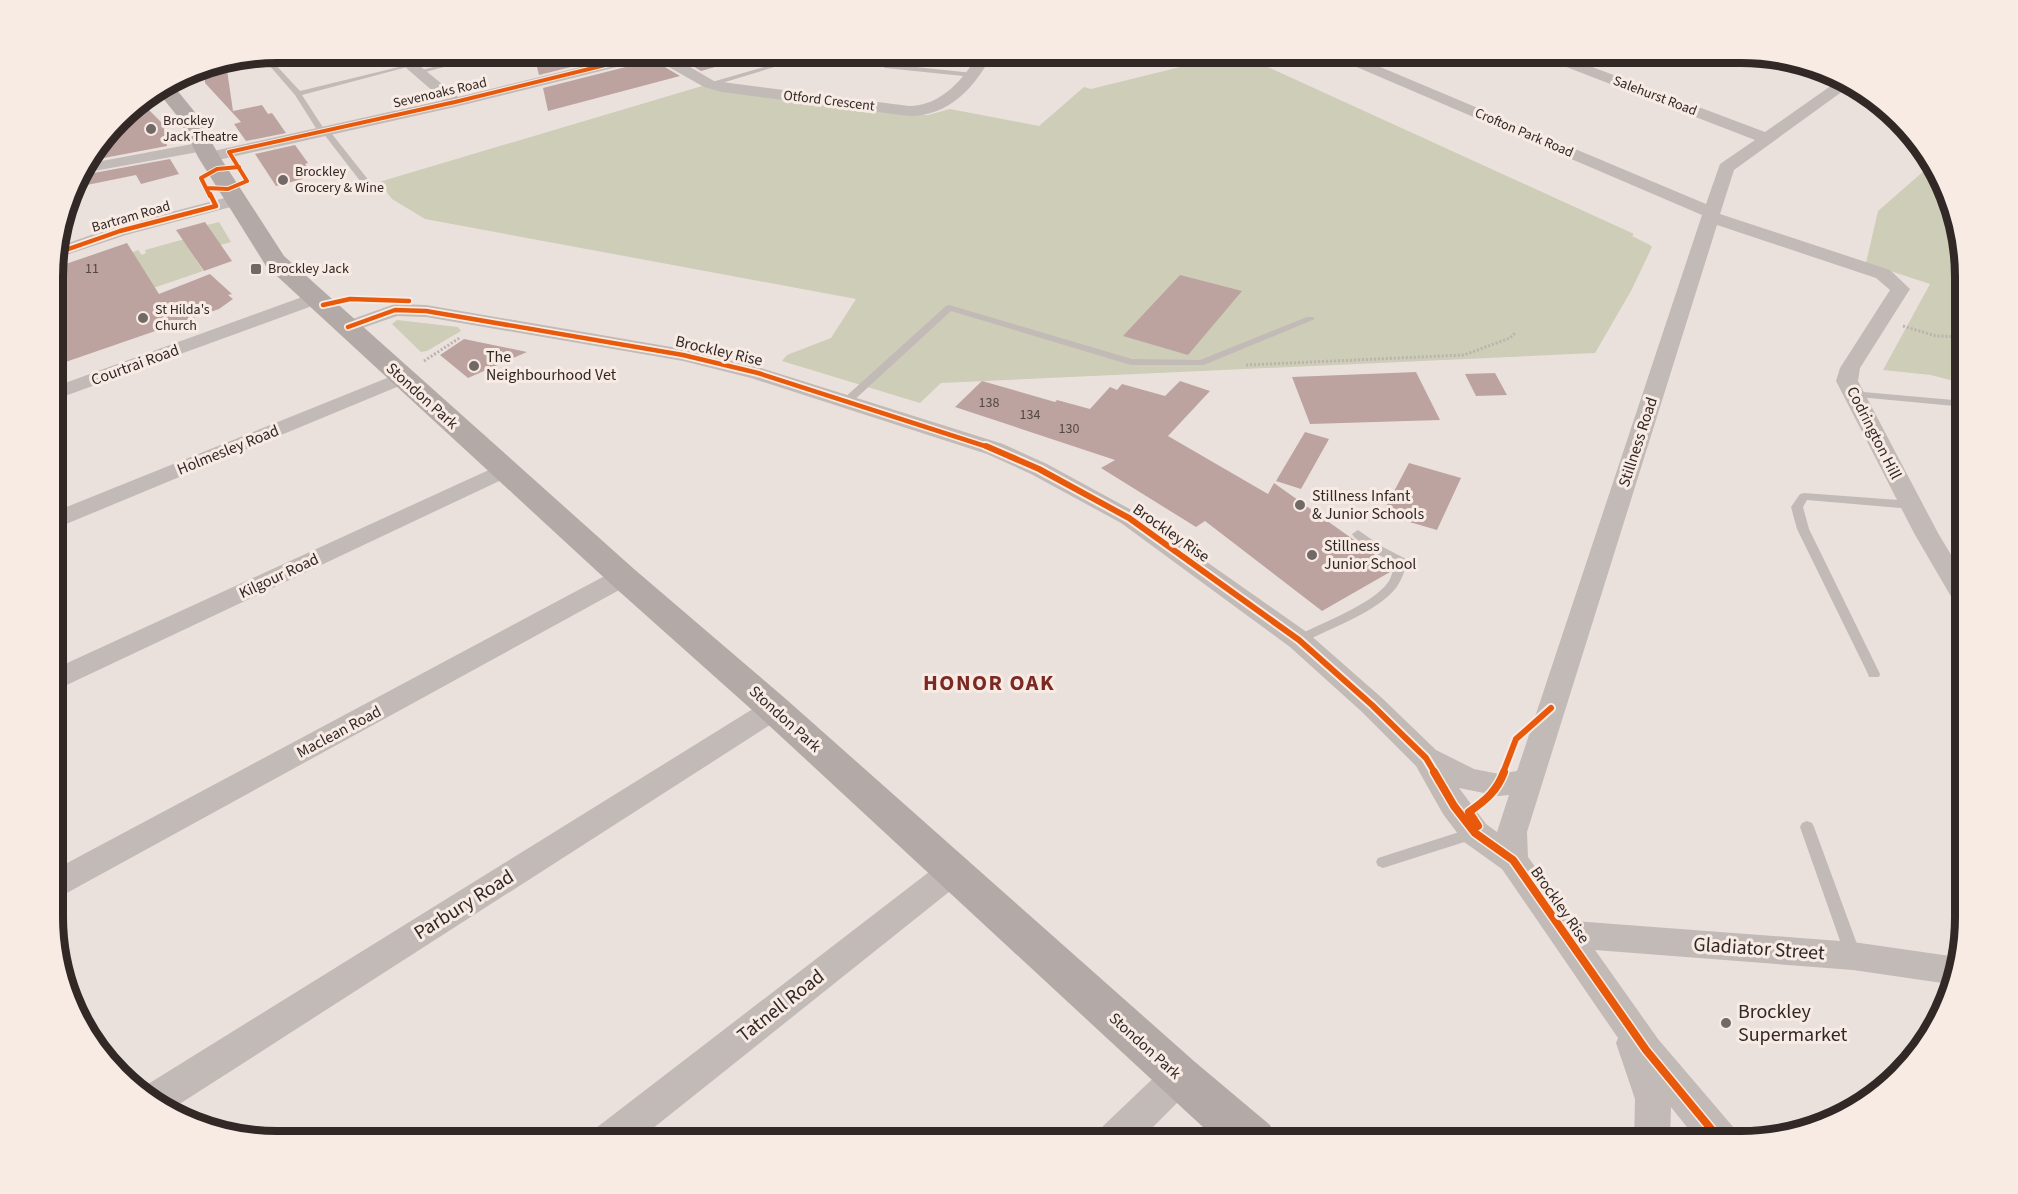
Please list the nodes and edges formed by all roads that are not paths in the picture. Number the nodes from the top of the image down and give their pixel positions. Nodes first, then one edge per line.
1 (271, 63) edge
2 (408, 63) edge
3 (442, 63) edge
4 (611, 63) edge
5 (674, 63) edge
6 (781, 63) edge
7 (880, 63) edge
8 (981, 63) edge
9 (1361, 63) edge
10 (1571, 63) edge
11 (414, 69) junction
12 (973, 75) junction
13 (709, 84) junction
14 (1839, 87) edge
15 (169, 92) edge
16 (298, 94) junction
17 (455, 102) junction
18 (324, 131) junction
19 (1768, 139) junction
20 (206, 152) junction
21 (93, 168) edge
22 (367, 184) dead end
23 (236, 200) junction
24 (1711, 215) junction
25 (65, 250) edge
26 (316, 298) junction
27 (1310, 319) dead end
28 (348, 327) junction
29 (398, 375) junction
30 (63, 391) edge
31 (1852, 394) junction
32 (847, 401) junction
33 (1955, 403) edge
34 (504, 470) junction
35 (1912, 505) junction
36 (63, 517) edge
37 (1359, 534) dead end
38 (623, 578) junction
39 (1955, 578) edge
40 (1299, 640) junction
41 (1874, 674) dead end
42 (63, 677) edge
43 (774, 709) junction
44 (1426, 758) junction
45 (1528, 780) junction
46 (1807, 827) dead end
47 (1475, 833) junction
48 (1513, 860) junction
49 (1383, 862) dead end
50 (953, 871) junction
51 (63, 880) edge
52 (1563, 934) junction
53 (1853, 956) junction
54 (1949, 969) edge
55 (1621, 1012) junction
56 (1179, 1077) junction
57 (160, 1096) edge
58 (622, 1131) edge
59 (1124, 1131) edge
60 (1241, 1131) edge
61 (1652, 1131) edge
62 (1713, 1131) edge

1 - 16 lane
2 - 11 street
3 - 11 lane
4 - 17 street, Sevenoaks Road
5 - 13 street, Otford Crescent
6 - 13 lane
7 - 12 lane
8 - 12 street, Otford Crescent
9 - 24 street, Crofton Park Road
10 - 19 street, Salehurst Road
11 - 16 lane
11 - 17 street
12 - 13 street, Otford Crescent
14 - 19 street, Stillness Road
15 - 20 main road, Stondon Park
16 - 18 lane
17 - 18 street, Sevenoaks Road
18 - 20 street, Sevenoaks Road
18 - 22 lane
19 - 24 street, Stillness Road
20 - 21 street, Sevenoaks Road
20 - 23 main road, Stondon Park
23 - 25 street, Bartram Road
23 - 26 main road, Stondon Park
24 - 31 street, Codrington Hill
24 - 45 street, Stillness Road
26 - 28 main road, Stondon Park
26 - 30 street, Courtrai Road
27 - 32 lane
28 - 29 main road, Stondon Park
28 - 32 street, Brockley Rise
29 - 34 main road, Stondon Park
29 - 36 street, Holmesley Road
31 - 33 lane
31 - 35 street, Codrington Hill
32 - 40 street, Brockley Rise
34 - 38 main road, Stondon Park
34 - 42 street, Kilgour Road
35 - 39 street, Codrington Hill
35 - 41 lane
37 - 40 lane
38 - 43 main road, Stondon Park
38 - 51 street, Maclean Road
40 - 44 street, Brockley Rise
43 - 50 main road, Stondon Park
43 - 57 street, Parbury Road
44 - 45 street
44 - 47 street, Brockley Rise
45 - 48 street, Stillness Road
46 - 53 lane
47 - 48 street, Brockley Rise
47 - 49 lane
48 - 52 street, Brockley Rise
50 - 56 main road, Stondon Park
50 - 58 street, Tatnell Road
52 - 53 street, Gladiator Street
52 - 55 street, Brockley Rise
53 - 54 street, Gladiator Street
55 - 61 street
55 - 62 street, Brockley Rise
56 - 59 street
56 - 60 main road, Stondon Park

